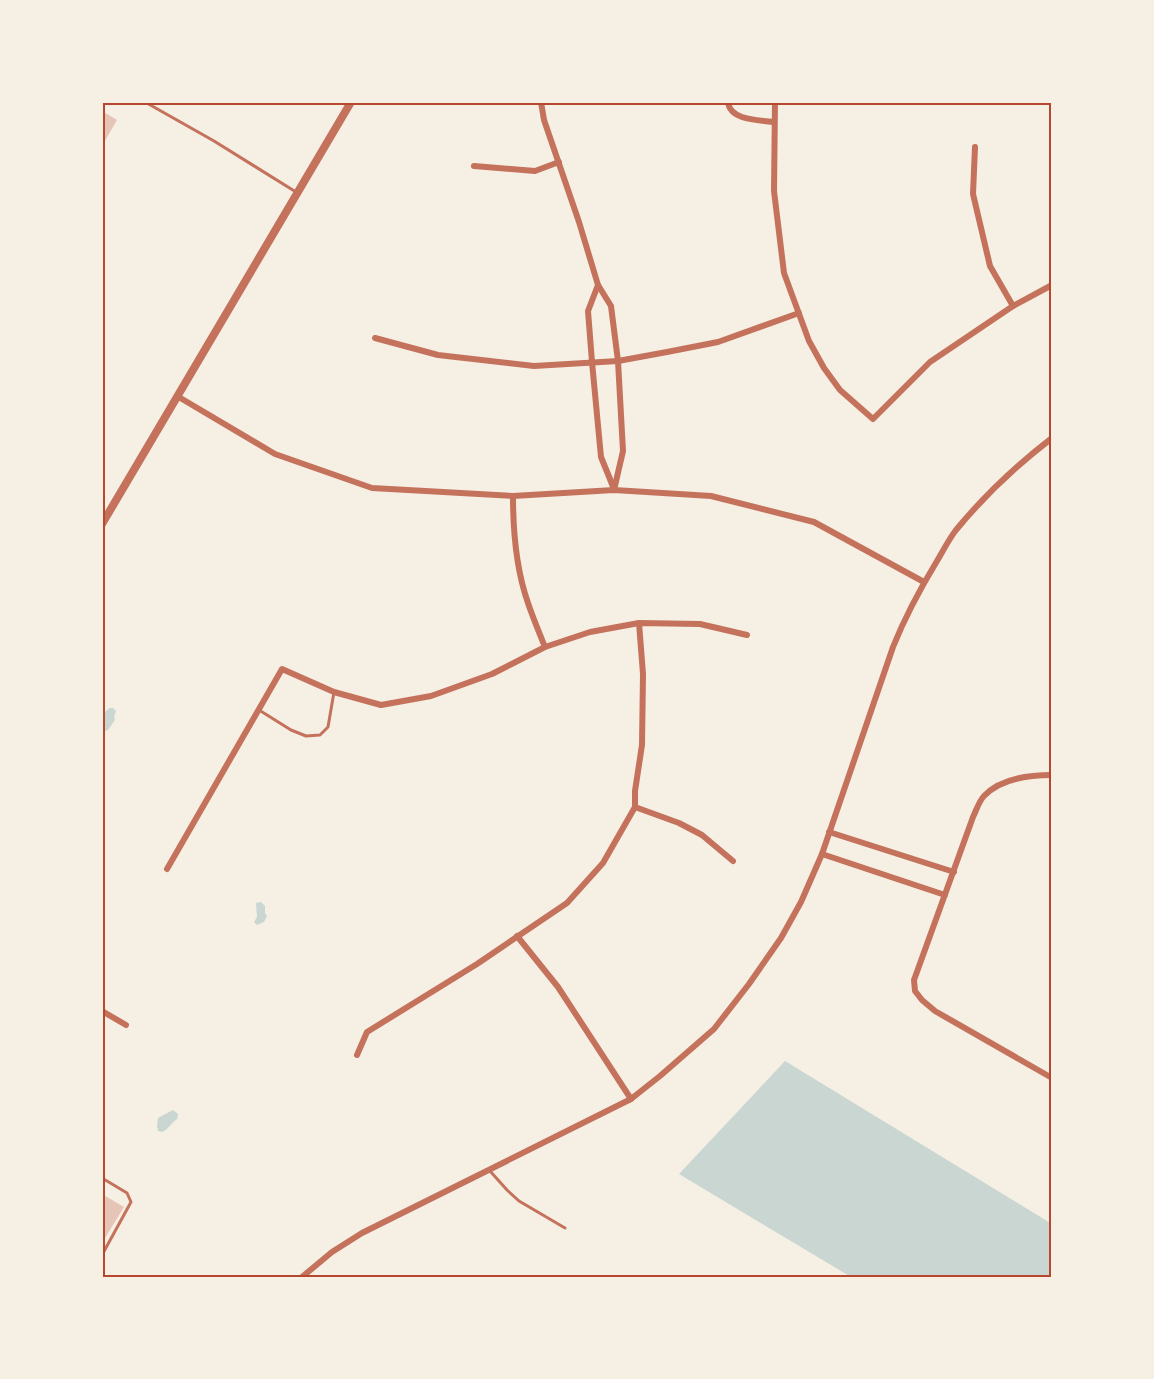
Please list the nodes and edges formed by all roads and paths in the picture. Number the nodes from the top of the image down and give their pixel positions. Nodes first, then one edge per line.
1 (145, 102) edge
2 (351, 102) edge
3 (541, 102) edge
4 (728, 102) edge
5 (775, 102) edge
6 (774, 122) junction
7 (975, 147) dead end
8 (559, 162) junction
9 (474, 166) dead end
10 (297, 192) junction
11 (598, 285) junction
12 (1052, 285) edge
13 (1013, 306) junction
14 (799, 313) junction
15 (375, 338) dead end
16 (618, 361) junction
17 (592, 362) junction
18 (177, 396) junction
19 (1052, 438) edge
20 (614, 490) junction
21 (513, 496) junction
22 (102, 524) edge
23 (924, 582) junction
24 (639, 623) junction
25 (747, 635) dead end
26 (545, 647) junction
27 (334, 692) junction
28 (258, 710) junction
29 (1052, 775) edge
30 (635, 807) junction
31 (829, 832) junction
32 (822, 854) junction
33 (733, 861) dead end
34 (167, 869) dead end
35 (954, 872) junction
36 (945, 895) junction
37 (517, 936) junction
38 (102, 1011) edge
39 (126, 1025) dead end
40 (357, 1055) dead end
41 (1052, 1078) edge
42 (631, 1099) junction
43 (489, 1169) junction
44 (102, 1178) edge
45 (565, 1228) dead end
46 (102, 1255) edge
47 (302, 1277) edge

1 - 10 lane
2 - 10 street
3 - 8 street
4 - 6 street
5 - 6 street
6 - 14 street
7 - 13 street
8 - 9 street
8 - 11 street
10 - 18 street
11 - 16 street
11 - 17 street
12 - 13 street
13 - 14 street
14 - 16 street
15 - 17 street
16 - 17 street
16 - 20 street
17 - 20 street
18 - 21 street
18 - 22 street
19 - 23 street
20 - 21 street
20 - 23 street
21 - 26 street
23 - 31 street
24 - 25 street
24 - 26 street
24 - 30 street
26 - 27 street
27 - 28 street
27 - 28 lane
28 - 34 street
29 - 35 street
30 - 33 street
30 - 37 street
31 - 32 street
31 - 35 street
32 - 36 street
32 - 42 street
35 - 36 street
36 - 41 street
37 - 40 street
37 - 42 street
38 - 39 street
42 - 43 street
43 - 45 lane
43 - 47 street
44 - 46 lane

